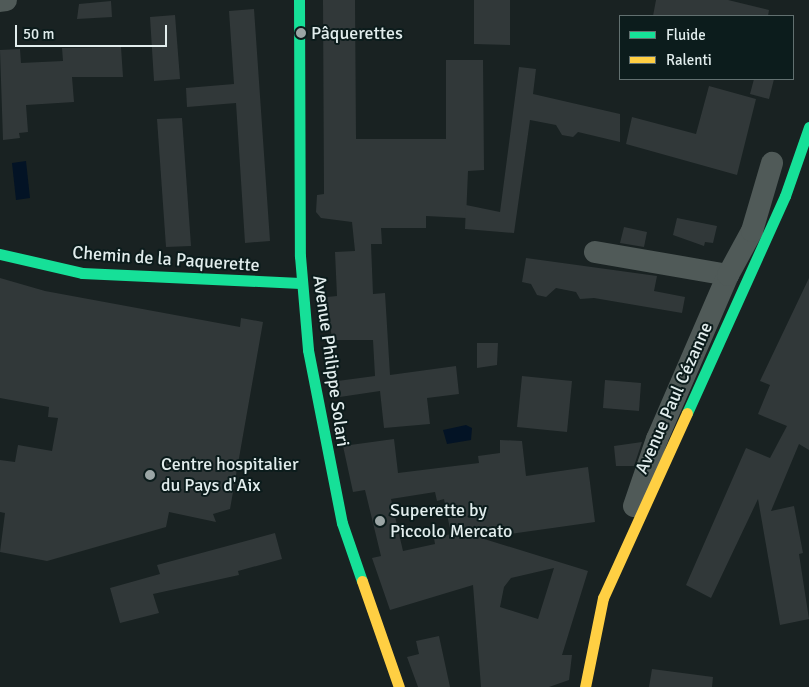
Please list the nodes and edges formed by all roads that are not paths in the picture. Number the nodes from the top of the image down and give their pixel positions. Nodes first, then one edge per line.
1 (6, 0) edge
2 (299, 0) edge
3 (0, 1) edge
4 (809, 127) edge
5 (772, 163) dead end
6 (595, 252) dead end
7 (0, 254) edge
8 (728, 275) junction
9 (300, 283) junction
10 (632, 532) junction
11 (399, 687) edge
12 (584, 687) edge

1 - 3 street
2 - 9 street, Avenue Philippe Solari
4 - 10 street, Avenue Paul Cézanne
5 - 8 street
6 - 8 street
7 - 9 street, Chemin de la Paquerette
8 - 10 street
9 - 11 street, Avenue Philippe Solari
10 - 12 street, Avenue Paul Cézanne

